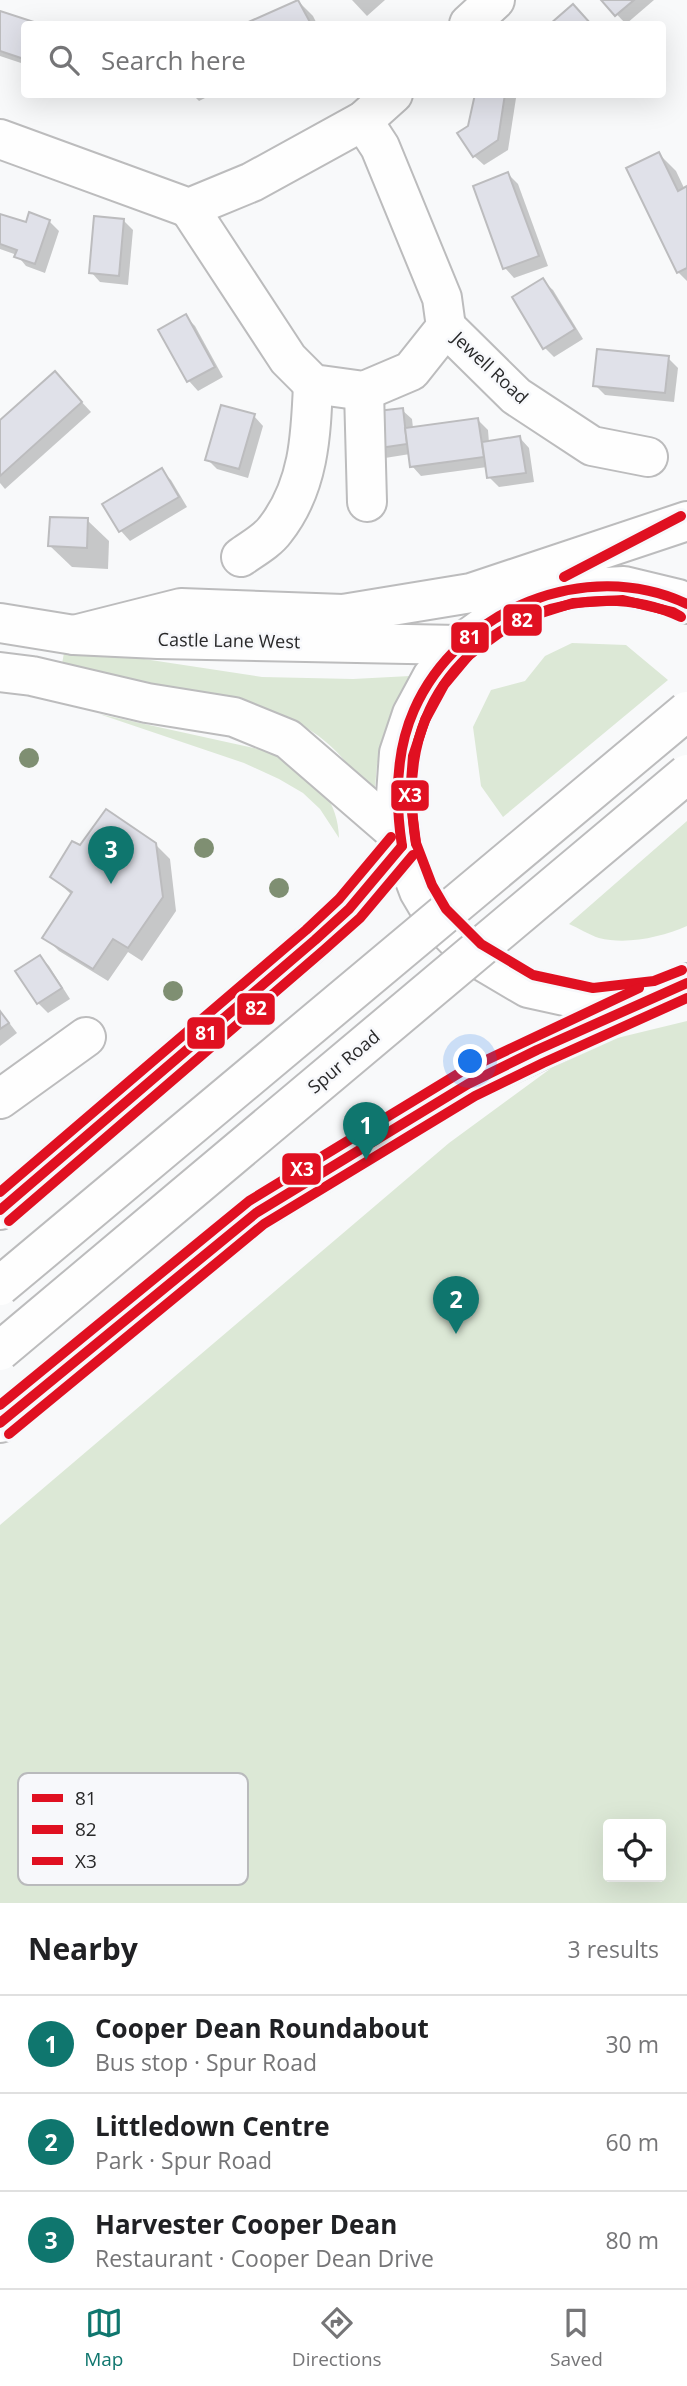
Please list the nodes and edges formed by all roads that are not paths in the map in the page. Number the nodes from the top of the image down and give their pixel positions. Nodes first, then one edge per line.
1 (495, 0) edge
2 (472, 21) edge
3 (389, 98) edge
4 (363, 121) junction
5 (0, 139) edge
6 (190, 208) junction
7 (446, 327) junction
8 (313, 384) junction
9 (364, 391) junction
10 (648, 457) dead end
11 (368, 502) dead end
12 (687, 521) edge
13 (687, 528) edge
14 (241, 557) dead end
15 (570, 589) junction
16 (687, 604) edge
17 (0, 623) edge
18 (74, 635) junction
19 (459, 645) junction
20 (0, 672) edge
21 (687, 711) edge
22 (687, 774) edge
23 (401, 841) junction
24 (672, 989) edge
25 (86, 1037) dead end
26 (0, 1099) edge
27 (0, 1210) edge
28 (0, 1286) edge
29 (0, 1351) edge
30 (0, 1423) edge

1 - 2 main road
3 - 4 main road
4 - 6 main road
4 - 7 main road, Jewell Road
5 - 6 main road
6 - 8 main road
7 - 9 main road, Jewell Road
7 - 10 main road, Jewell Road
8 - 9 main road
8 - 14 main road
9 - 11 main road
12 - 18 main road
13 - 15 main road
15 - 16 main road
15 - 19 main road
17 - 18 main road, Castle Lane West
18 - 19 main road, Castle Lane West
19 - 23 main road
20 - 23 main road
21 - 28 main road, bridge
22 - 29 main road, Spur Road, bridge
23 - 24 main road
23 - 27 main road
24 - 30 main road
25 - 26 main road

